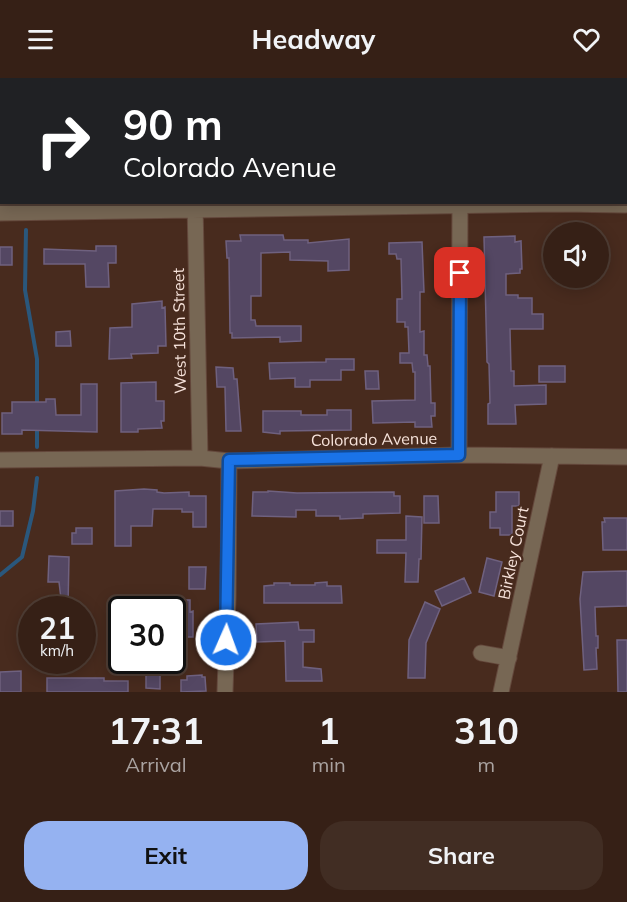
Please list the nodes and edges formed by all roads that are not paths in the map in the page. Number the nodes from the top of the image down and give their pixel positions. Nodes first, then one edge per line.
1 (461, 205) edge
2 (625, 205) dead end
3 (195, 206) edge
4 (0, 213) edge
5 (459, 455) junction
6 (552, 456) junction
7 (627, 457) edge
8 (200, 458) junction
9 (0, 460) edge
10 (229, 460) junction
11 (482, 653) dead end
12 (509, 657) junction
13 (225, 692) edge
14 (501, 692) edge

1 - 2 street
1 - 3 street
1 - 5 street
3 - 4 street
3 - 8 street, West 10th Street
5 - 6 street, Colorado Avenue
5 - 10 street, Colorado Avenue
6 - 7 street, Colorado Avenue
6 - 12 street, Birkley Court
8 - 9 street
8 - 10 street, Colorado Avenue
10 - 13 street
11 - 12 street
12 - 14 street, Birkley Court

